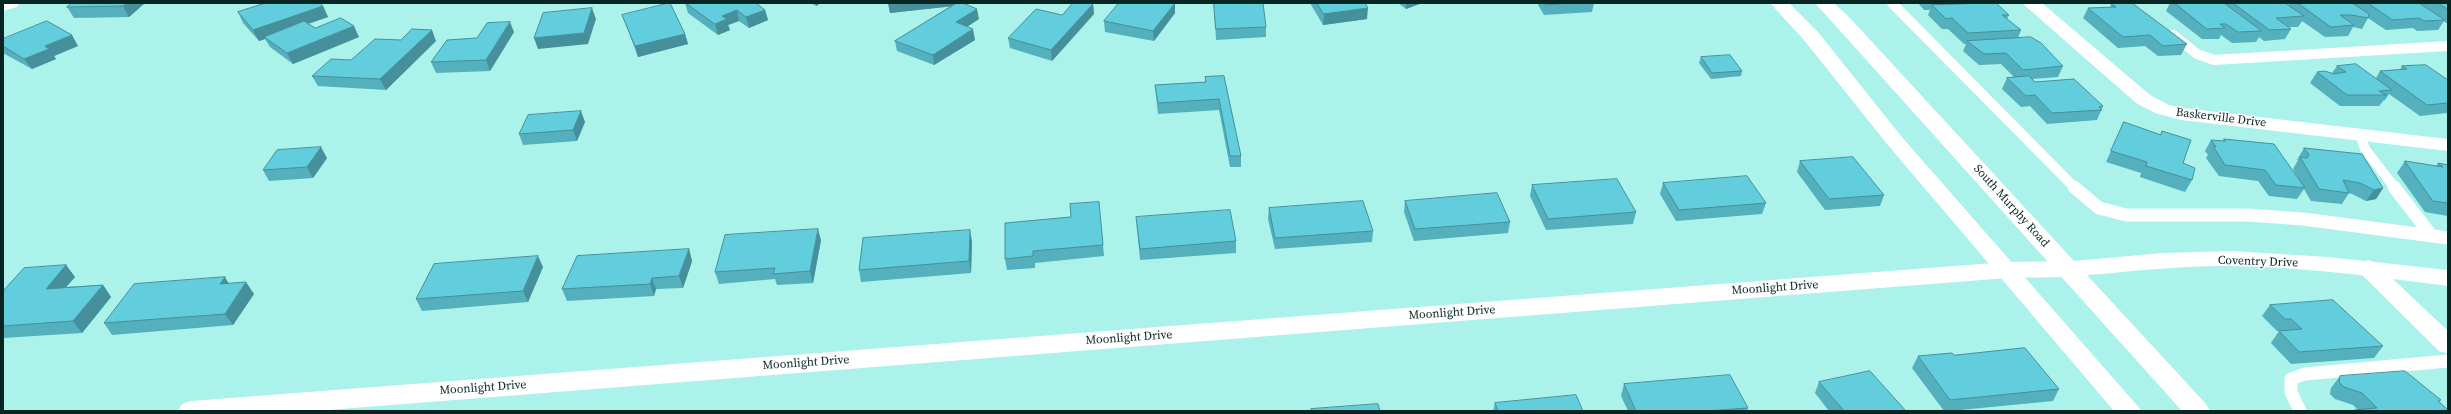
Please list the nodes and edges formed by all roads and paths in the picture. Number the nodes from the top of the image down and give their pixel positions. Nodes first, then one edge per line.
1 (11, 3) edge
2 (1779, 3) edge
3 (1824, 3) edge
4 (1892, 3) edge
5 (2031, 3) edge
6 (3, 6) edge
7 (2167, 31) edge
8 (2448, 46) edge
9 (2360, 134) junction
10 (2448, 145) edge
11 (2431, 235) junction
12 (2448, 238) edge
13 (2368, 268) junction
14 (2068, 269) junction
15 (2007, 270) junction
16 (2448, 278) edge
17 (2448, 345) edge
18 (2448, 361) edge
19 (190, 411) edge
20 (2129, 411) edge
21 (2196, 411) edge
22 (2300, 411) edge

1 - 6 street
2 - 15 street
3 - 14 street, South Murphy Road
4 - 11 lane
5 - 9 street, Baskerville Drive
7 - 8 lane
9 - 10 street, Baskerville Drive
9 - 11 lane
11 - 12 lane
13 - 14 street, Coventry Drive
13 - 16 street, Coventry Drive
13 - 17 street
14 - 15 street, Moonlight Drive
14 - 21 street, South Murphy Road
15 - 19 street, Moonlight Drive
15 - 20 street
18 - 22 lane

